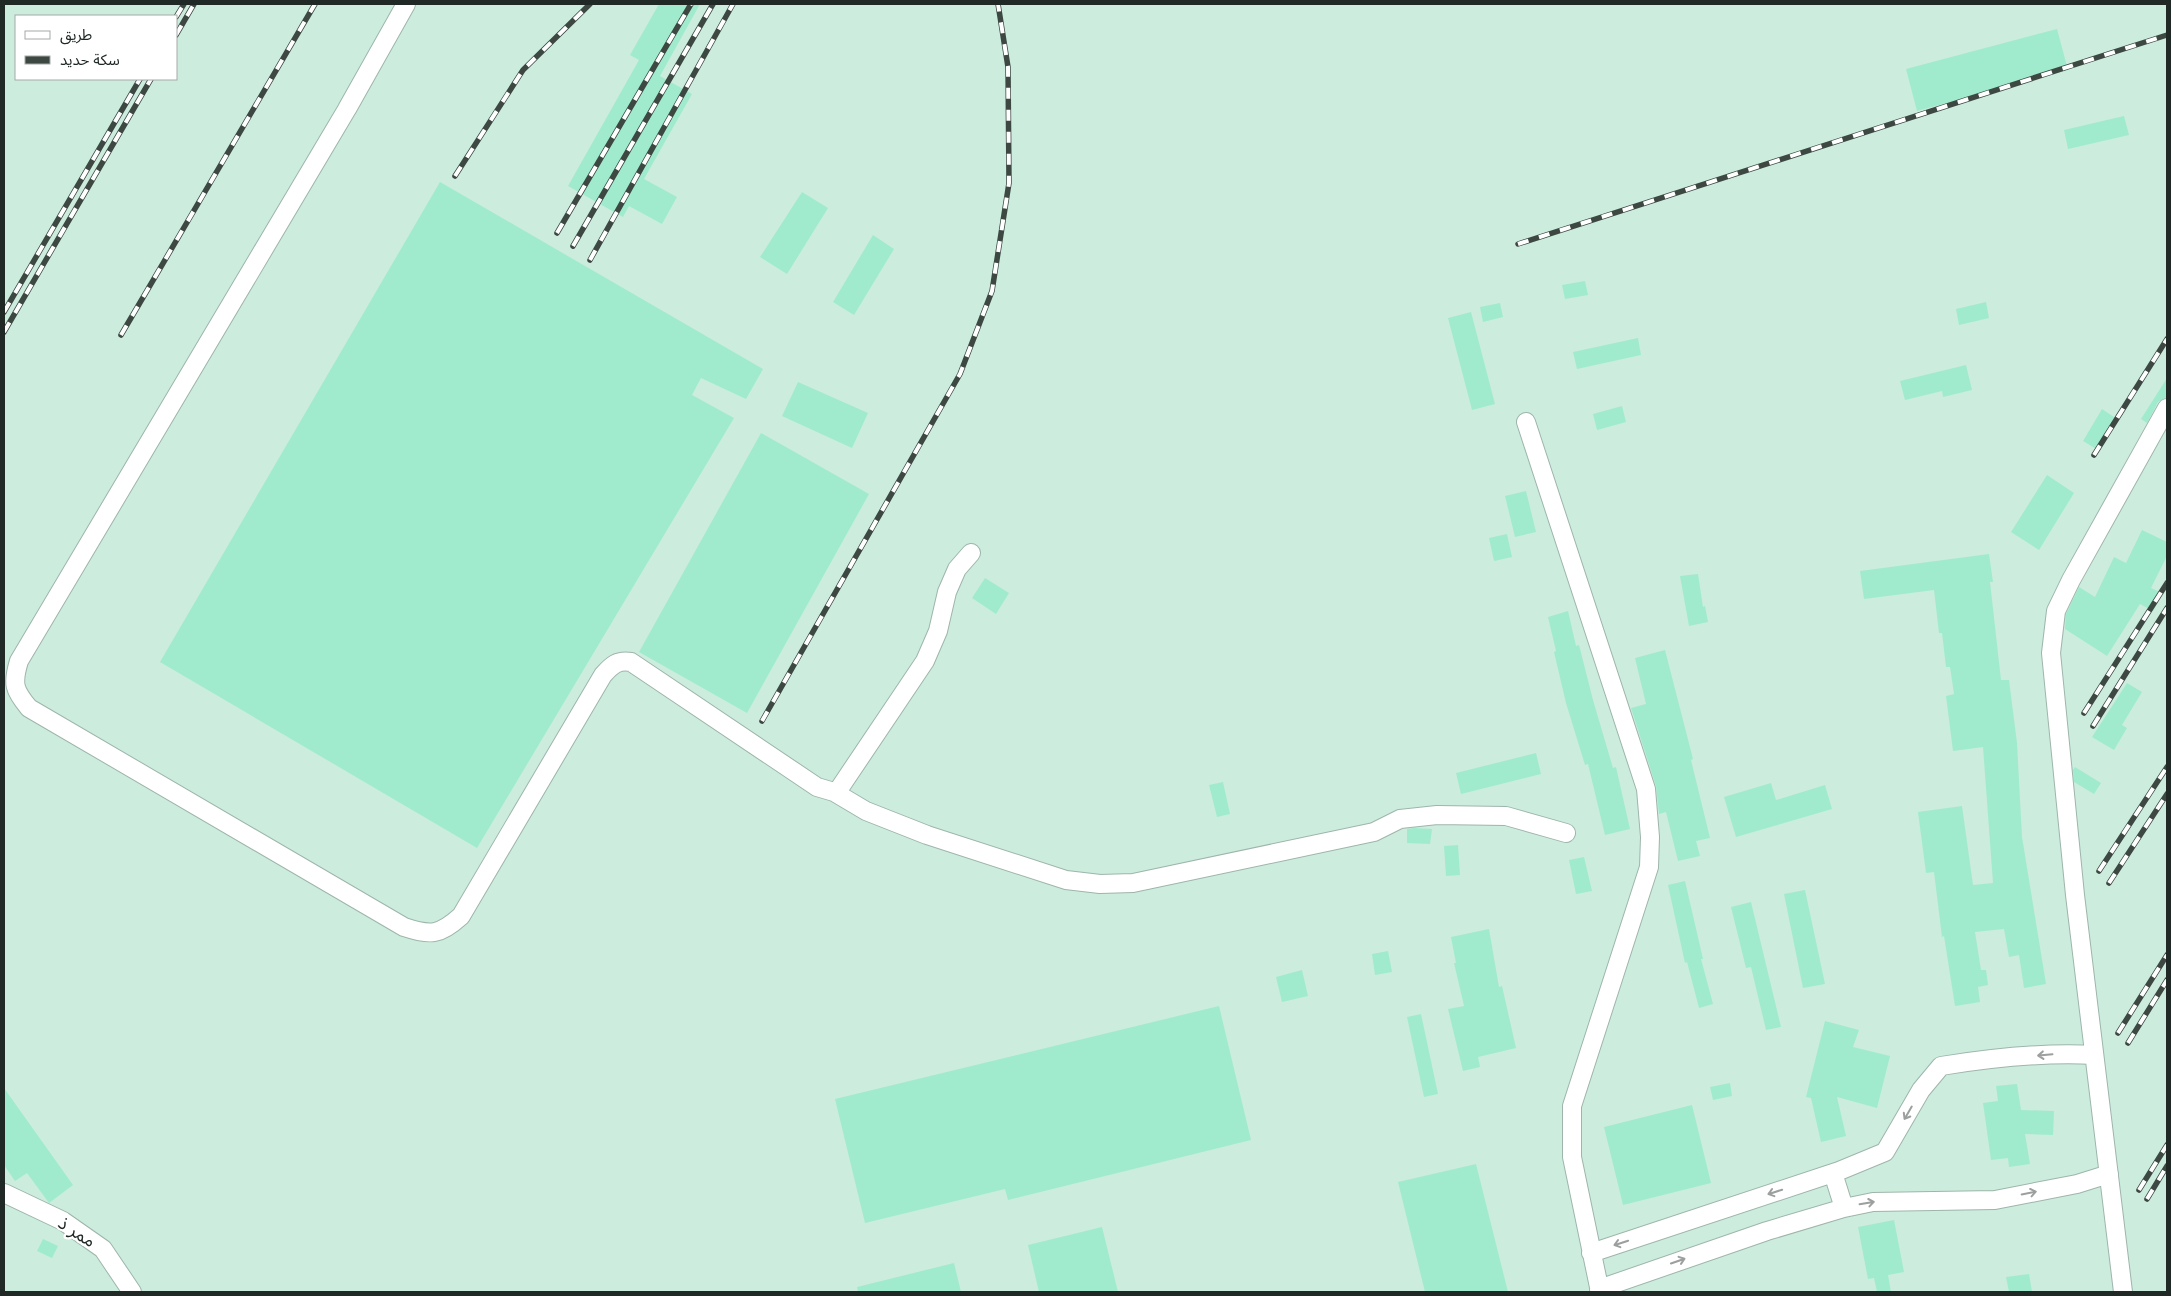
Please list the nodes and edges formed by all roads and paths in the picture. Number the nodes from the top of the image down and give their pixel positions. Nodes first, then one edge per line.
1 (406, 4) edge
2 (2167, 408) edge
3 (1526, 422) dead end
4 (971, 553) dead end
5 (834, 792) junction
6 (1566, 833) dead end
7 (2094, 1054) junction
8 (1833, 1173) junction
9 (2109, 1174) junction
10 (4, 1193) edge
11 (1844, 1208) junction
12 (1591, 1253) junction
13 (1599, 1290) edge
14 (132, 1292) edge
15 (2123, 1292) edge

1 - 5 street
2 - 7 street
3 - 12 street
4 - 5 street
5 - 6 street
7 -> 8 street
7 - 9 street
8 - 11 street
8 -> 12 street
11 -> 9 street
9 - 15 street
10 - 14 street, ممر ذ
13 -> 11 street
12 - 13 street

